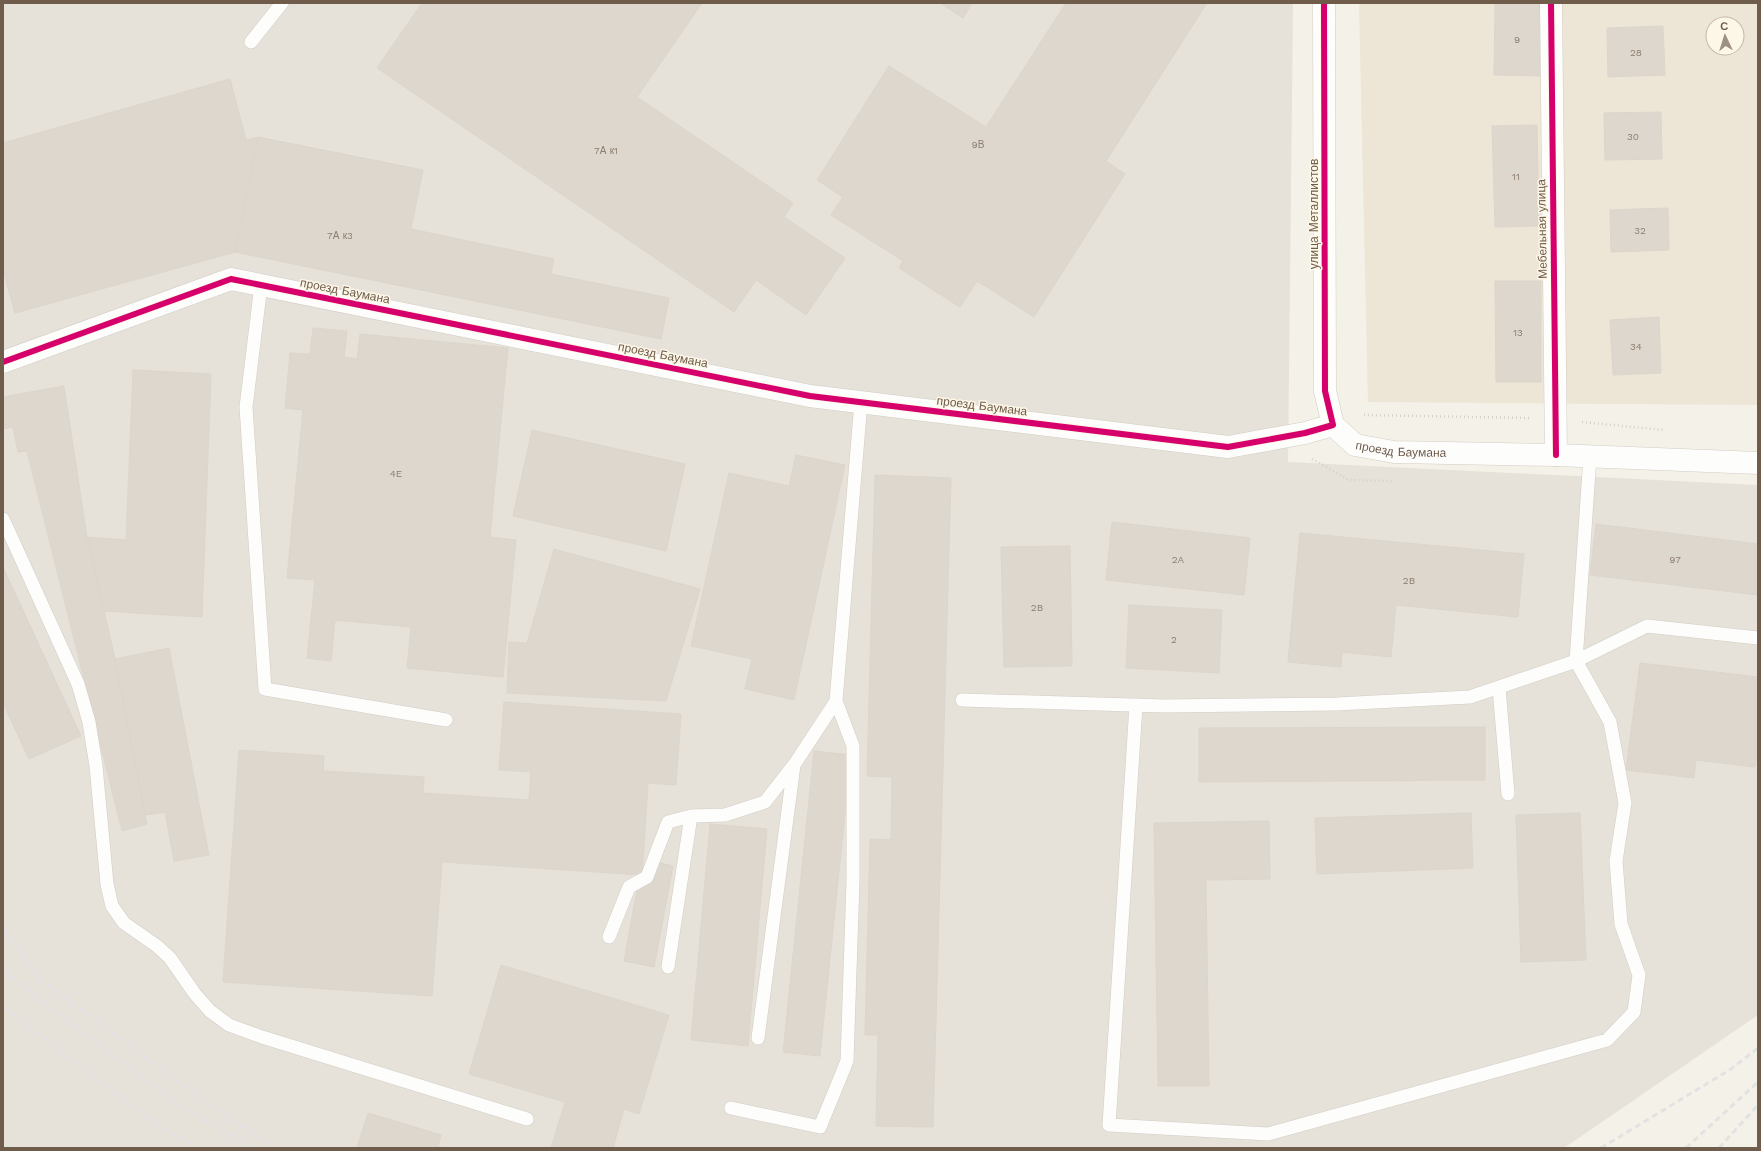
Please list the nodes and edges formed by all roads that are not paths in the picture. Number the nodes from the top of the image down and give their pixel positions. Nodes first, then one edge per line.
1 (282, 3) edge
2 (1324, 3) edge
3 (1551, 3) edge
4 (251, 42) dead end
5 (261, 285) junction
6 (3, 362) edge
7 (861, 402) junction
8 (1333, 425) junction
9 (1556, 455) junction
10 (1590, 456) junction
11 (1758, 463) edge
12 (3, 519) edge
13 (1758, 638) edge
14 (1576, 660) junction
15 (1499, 688) junction
16 (962, 700) dead end
17 (836, 702) junction
18 (1136, 705) junction
19 (446, 720) dead end
20 (794, 765) junction
21 (1508, 794) dead end
22 (691, 816) junction
23 (609, 938) dead end
24 (668, 967) dead end
25 (758, 1038) dead end
26 (731, 1108) dead end
27 (527, 1119) dead end

1 - 4 lane
2 - 8 street, улица Металлистов
3 - 9 street, Мебельная улица
5 - 6 street, проезд Баумана
5 - 7 street, проезд Баумана
5 - 19 lane
7 - 8 street, проезд Баумана
7 - 17 lane
8 - 9 street, проезд Баумана
9 - 10 street, проезд Баумана
10 - 11 street, проезд Баумана
10 - 14 lane
12 - 27 lane
13 - 14 lane
14 - 15 lane
14 - 18 lane
15 - 18 lane
15 - 21 lane
16 - 18 lane
17 - 20 lane
17 - 26 lane
20 - 22 lane
20 - 25 lane
22 - 23 lane
22 - 24 lane

